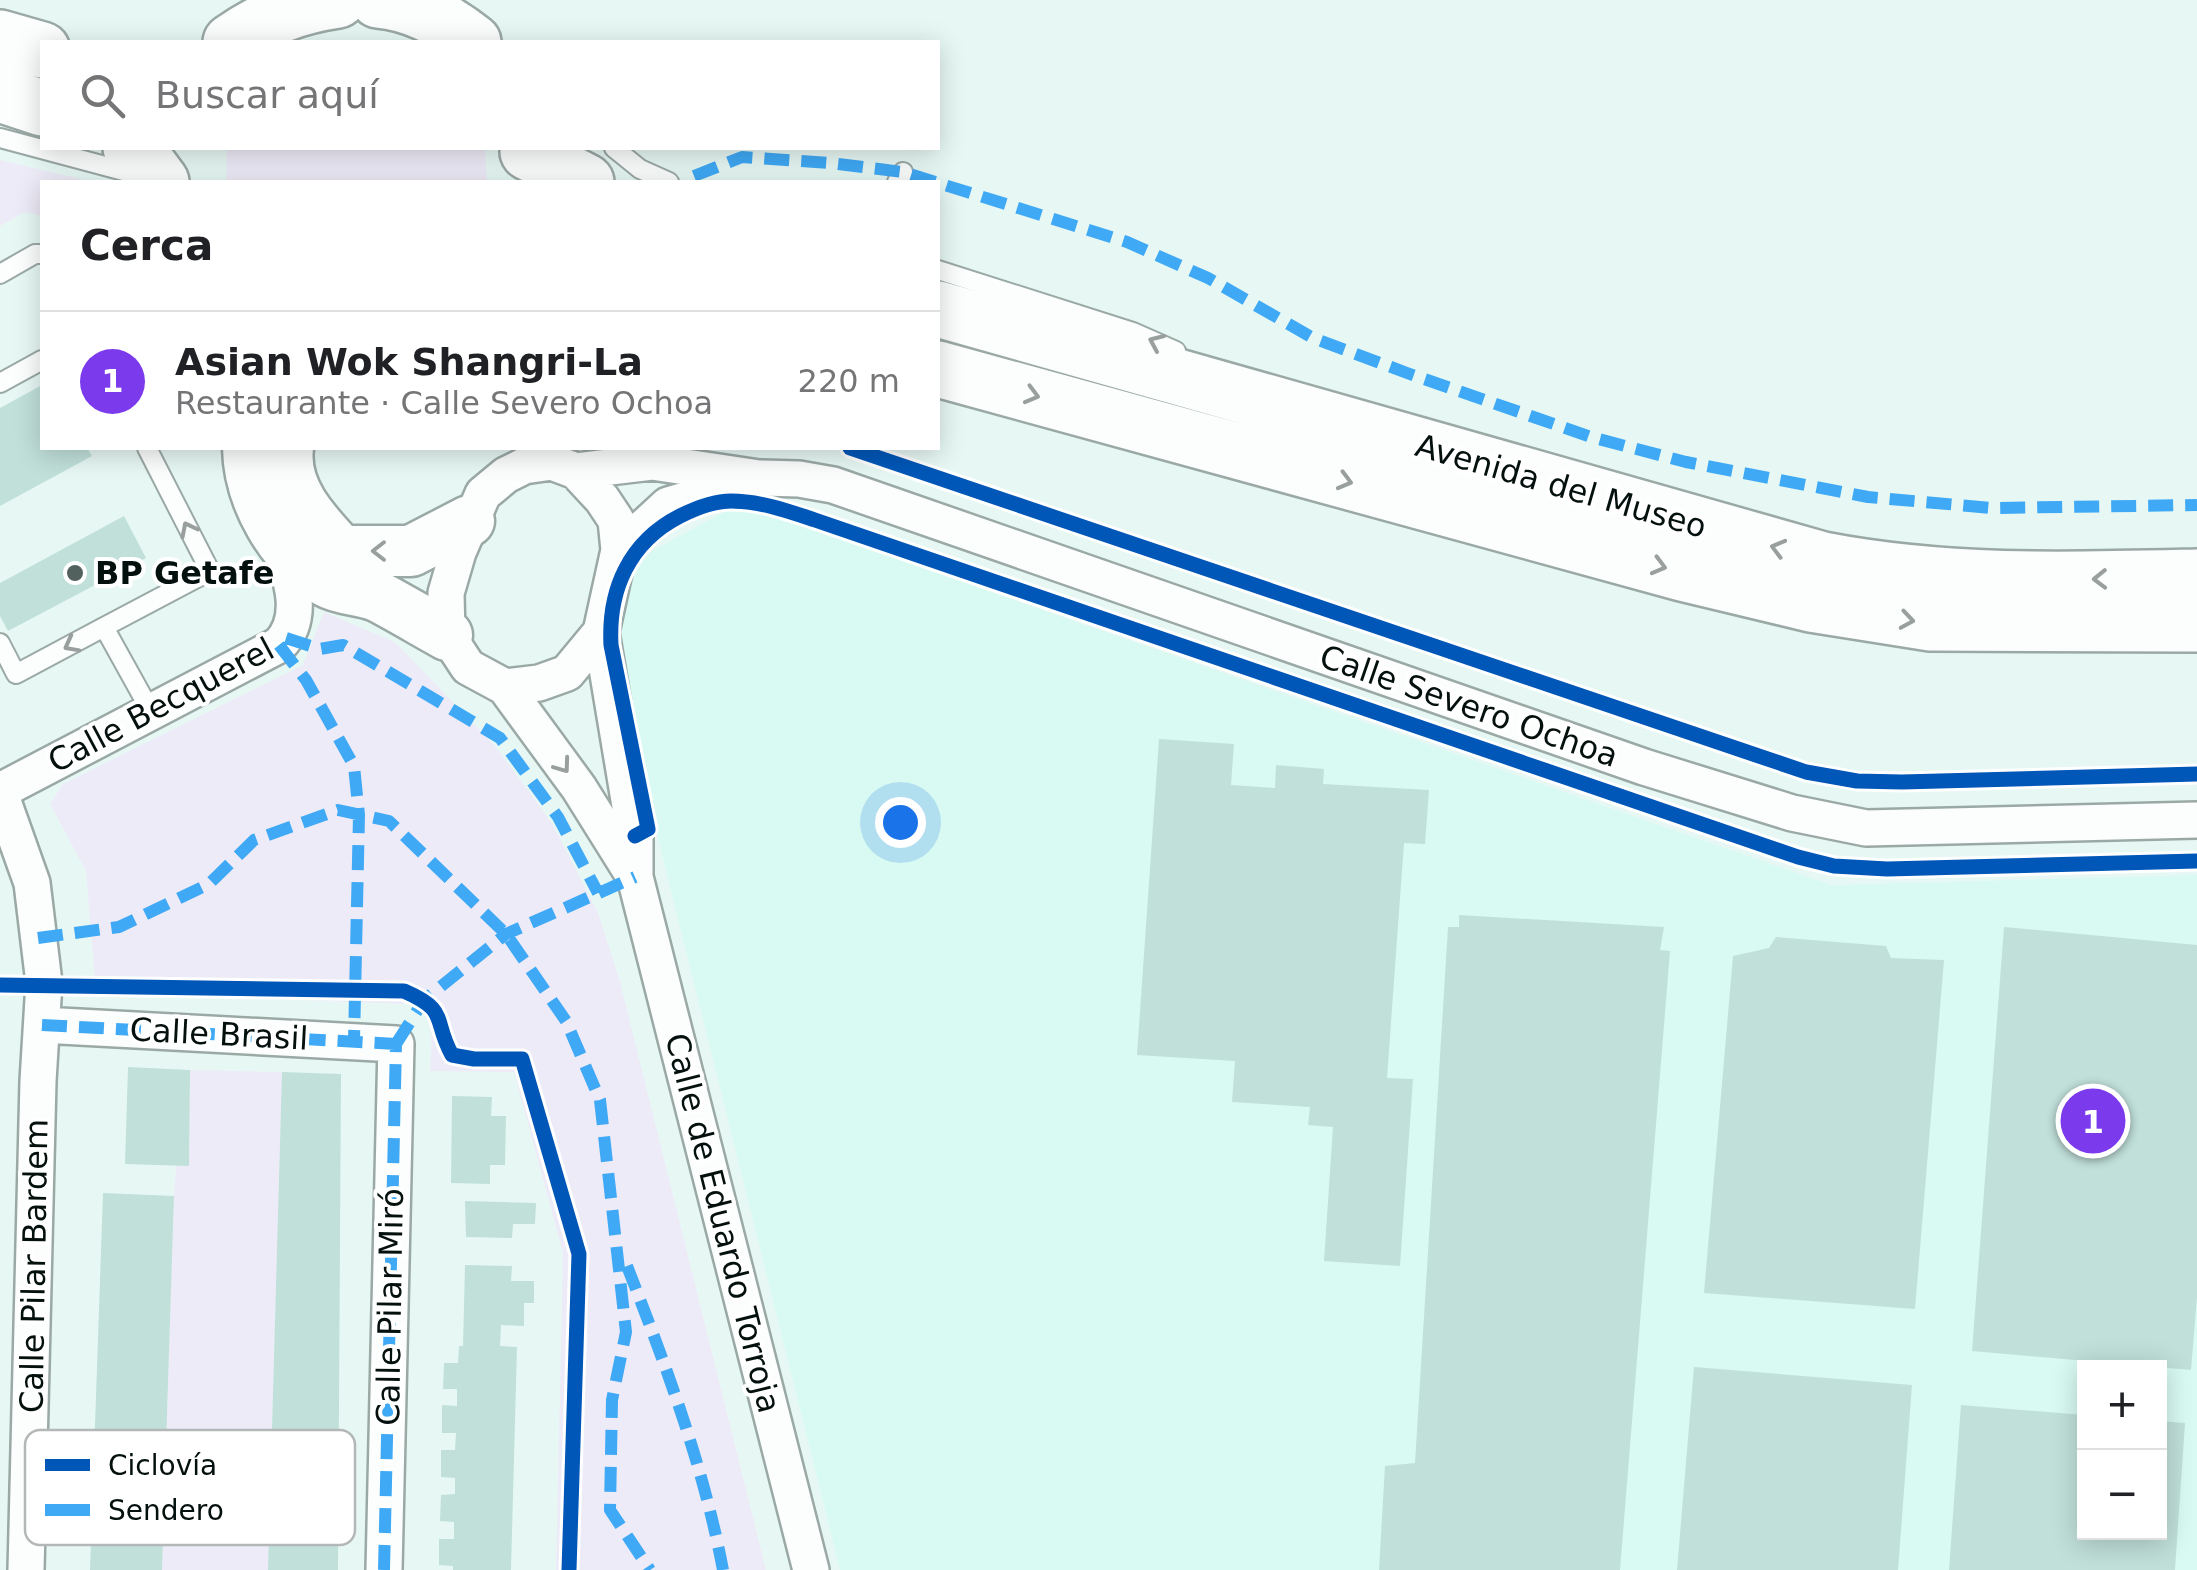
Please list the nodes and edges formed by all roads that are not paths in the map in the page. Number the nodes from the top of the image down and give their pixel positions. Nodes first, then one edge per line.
1 (338, 0) edge
2 (378, 0) edge
3 (0, 38) edge
4 (234, 40) edge
5 (471, 40) edge
6 (40, 49) edge
7 (0, 94) edge
8 (40, 107) edge
9 (0, 138) edge
10 (40, 145) edge
11 (64, 150) edge
12 (616, 150) edge
13 (527, 160) edge
14 (161, 168) edge
15 (581, 180) edge
16 (665, 180) edge
17 (40, 254) edge
18 (940, 271) edge
19 (0, 274) edge
20 (940, 311) edge
21 (40, 361) edge
22 (940, 370) edge
23 (0, 383) edge
24 (1273, 403) junction
25 (148, 450) edge
26 (248, 450) edge
27 (288, 450) edge
28 (576, 471) junction
29 (759, 478) junction
30 (469, 521) junction
31 (279, 542) junction
32 (619, 550) junction
33 (2197, 576) edge
34 (2197, 624) edge
35 (104, 628) junction
36 (601, 632) junction
37 (447, 636) junction
38 (0, 644) edge
39 (506, 687) junction
40 (150, 710) junction
41 (0, 792) edge
42 (2197, 820) edge
43 (634, 877) junction
44 (42, 1025) junction
45 (396, 1044) joint
46 (29, 1430) edge
47 (27, 1545) edge
48 (26, 1570) edge
49 (384, 1570) edge
50 (811, 1570) edge

1 - 4 highway
2 - 5 highway
3 - 6 highway
7 - 8 highway
9 - 10 lane
11 - 14 lane
12 - 16 lane
13 - 15 highway
17 - 19 lane
24 -> 18 lane
20 - 24 highway, Avenida del Museo
21 - 23 lane
22 -> 34 highway, Avenida del Museo
33 -> 24 highway, Avenida del Museo
35 -> 25 lane
26 - 31 street, Calle Becquerel
30 -> 27 street
28 - 29 street, Calle Severo Ochoa
28 - 30 street
28 - 32 street
29 - 32 street, Calle Severo Ochoa
29 - 42 street, Calle Severo Ochoa
30 - 37 street
31 - 37 street, Calle Becquerel
31 - 40 street, Calle Becquerel
32 - 36 street
35 -> 38 lane
35 - 40 lane
36 - 39 street
36 - 43 street, Calle de Eduardo Torroja
37 - 39 street
39 -> 43 street, Calle de Eduardo Torroja
40 - 41 street, Calle Becquerel
41 - 44 street, Calle Pilar Bardem
43 - 50 street, Calle de Eduardo Torroja
44 - 45 street, Calle Brasil
44 - 46 street, Calle Pilar Bardem
45 - 49 street, Calle Pilar Miró
47 - 48 street, Calle Pilar Bardem

